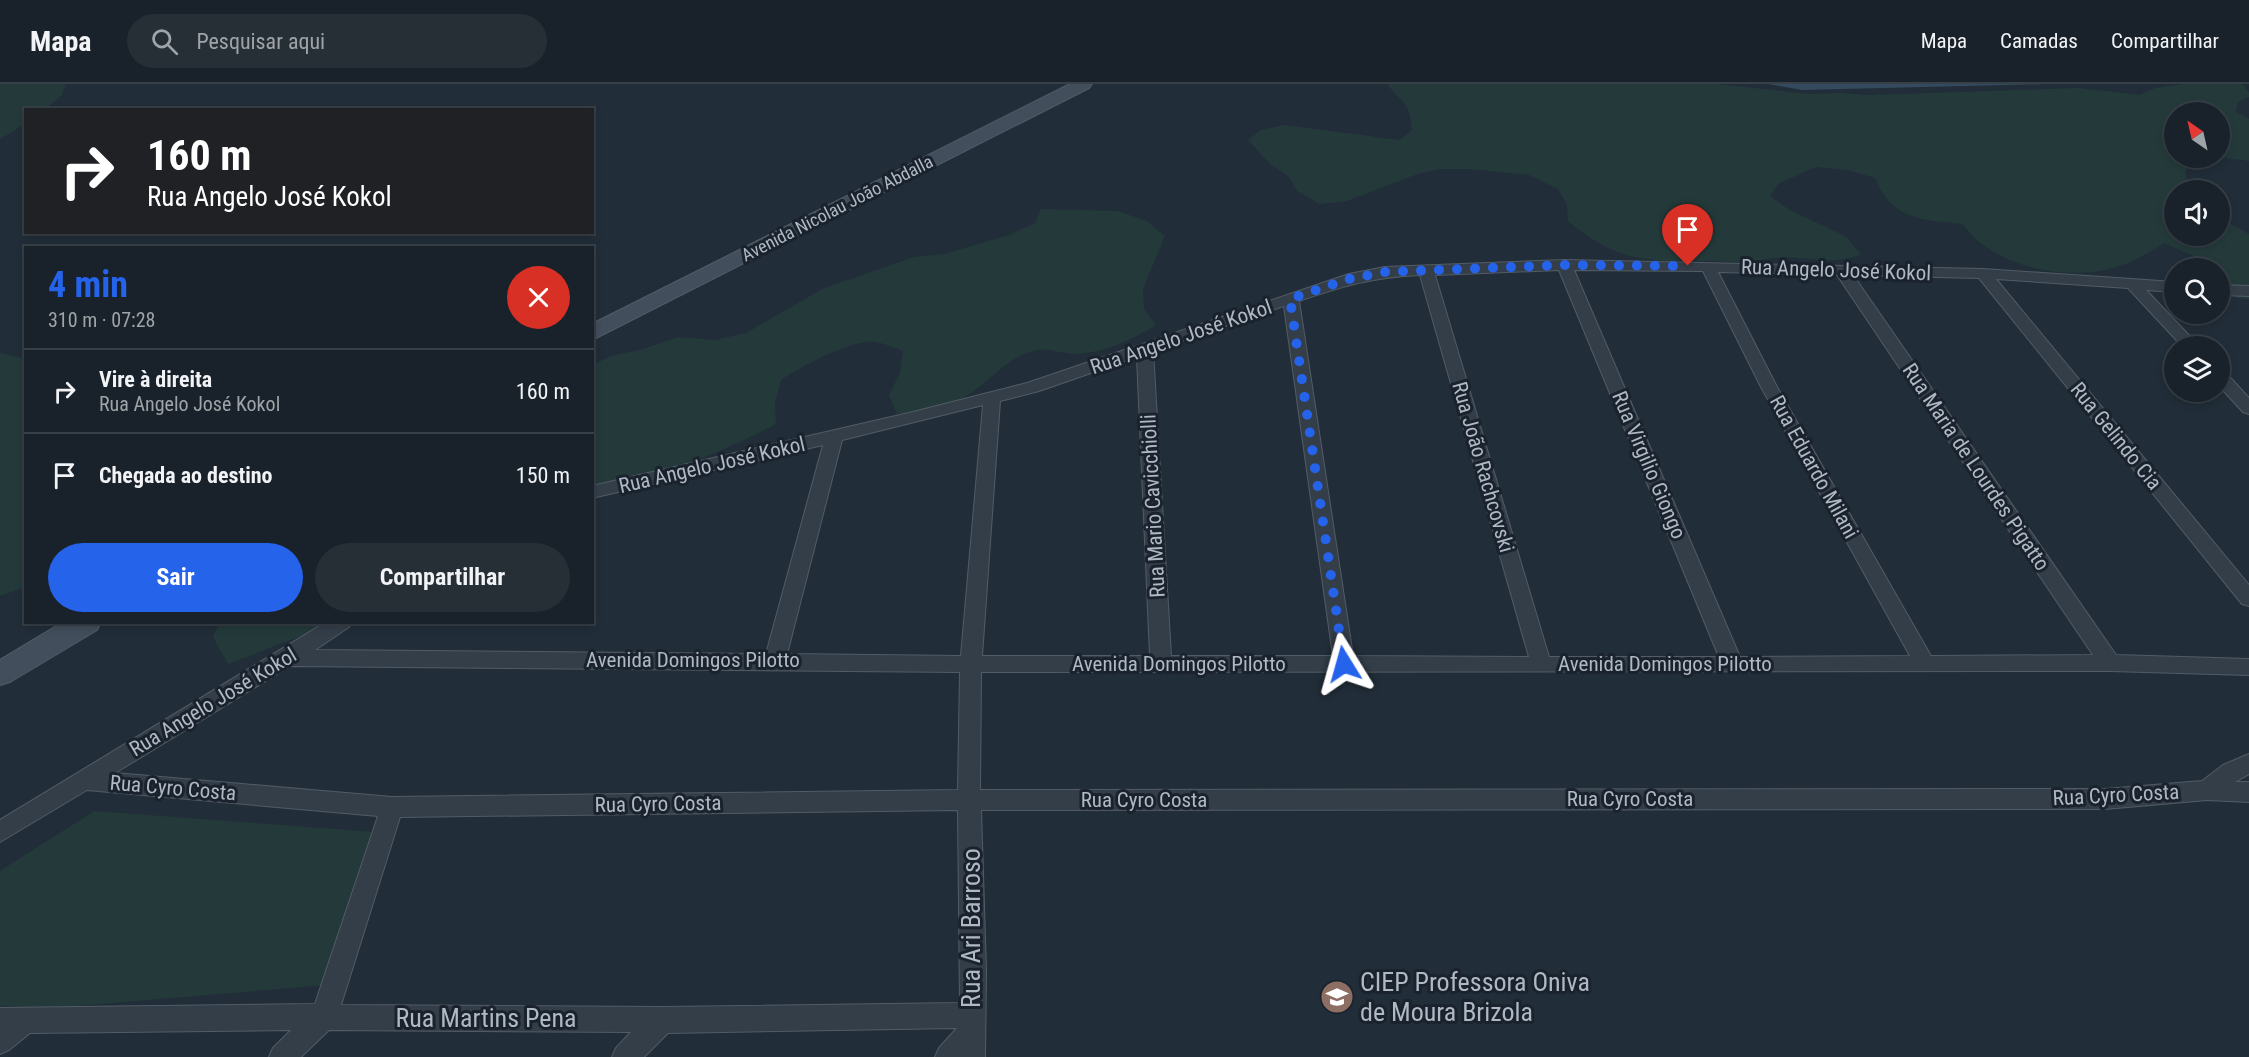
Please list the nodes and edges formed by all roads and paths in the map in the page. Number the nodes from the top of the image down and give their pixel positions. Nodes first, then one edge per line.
1 (1083, 84) edge
2 (1565, 265) junction
3 (1708, 267) junction
4 (1426, 271) junction
5 (1842, 271) junction
6 (1983, 274) junction
7 (2133, 285) junction
8 (2164, 286) edge
9 (2230, 290) edge
10 (2249, 291) edge
11 (1290, 299) junction
12 (594, 332) edge
13 (2182, 336) edge
14 (1145, 349) junction
15 (2230, 388) edge
16 (993, 398) junction
17 (2249, 408) edge
18 (834, 436) junction
19 (594, 492) edge
20 (2249, 599) edge
21 (84, 624) edge
22 (339, 624) edge
23 (289, 658) junction
24 (775, 661) junction
25 (1161, 663) junction
26 (1541, 663) junction
27 (2110, 663) junction
28 (971, 664) junction
29 (1344, 664) junction
30 (1925, 664) junction
31 (1733, 665) junction
32 (2249, 667) edge
33 (0, 674) edge
34 (2249, 763) edge
35 (82, 780) junction
36 (2207, 790) junction
37 (2249, 792) edge
38 (969, 800) junction
39 (392, 807) junction
40 (0, 832) edge
41 (324, 1017) junction
42 (662, 1020) junction
43 (13, 1021) edge
44 (972, 1023) junction
45 (0, 1041) edge
46 (282, 1057) edge
47 (625, 1057) edge
48 (948, 1057) edge
49 (972, 1057) edge

1 - 12 main road, Avenida Nicolau João Abdalla
2 - 3 street, Rua Angelo José Kokol
2 - 4 street, Rua Angelo José Kokol
2 - 31 street, Rua Virgilio Giongo
3 - 5 street, Rua Angelo José Kokol
3 - 30 street, Rua Eduardo Milani
4 - 11 street, Rua Angelo José Kokol
4 - 26 street, Rua João Rachcovski
5 - 6 street, Rua Angelo José Kokol
5 - 27 street, Rua Maria de Lourdes Pigatto
6 - 7 street, Rua Angelo José Kokol
6 - 20 street, Rua Gelindo Cia
7 - 8 street, Rua Angelo José Kokol
7 - 13 street
9 - 10 street
11 - 14 street, Rua Angelo José Kokol
11 - 29 street
14 - 16 street, Rua Angelo José Kokol
14 - 25 street, Rua Mario Cavicchiolli
15 - 17 street
16 - 18 street, Rua Angelo José Kokol
16 - 28 street, Rua Ari Barroso
18 - 19 street, Rua Angelo José Kokol
18 - 24 street
21 - 33 main road
22 - 23 street, Rua Angelo José Kokol
23 - 24 street, Avenida Domingos Pilotto
23 - 35 street, Rua Angelo José Kokol
24 - 28 street, Avenida Domingos Pilotto
25 - 28 street, Avenida Domingos Pilotto
25 - 29 street, Avenida Domingos Pilotto
26 - 29 street, Avenida Domingos Pilotto
26 - 31 street, Avenida Domingos Pilotto
27 - 30 street, Avenida Domingos Pilotto
27 - 32 street, Avenida Domingos Pilotto
28 - 38 street, Rua Ari Barroso
30 - 31 street, Avenida Domingos Pilotto
34 - 36 street
35 - 39 street, Rua Cyro Costa
35 - 40 street, Rua Angelo José Kokol
36 - 37 street, Rua Cyro Costa
36 - 38 street, Rua Cyro Costa
38 - 39 street, Rua Cyro Costa
38 - 44 street, Rua Ari Barroso
39 - 41 street
41 - 42 street, Rua Martins Pena
41 - 43 street, Rua Martins Pena
41 - 46 street
42 - 44 street, Rua Martins Pena
42 - 47 street
43 - 45 street
44 - 48 street
44 - 49 street, Rua Ari Barroso

